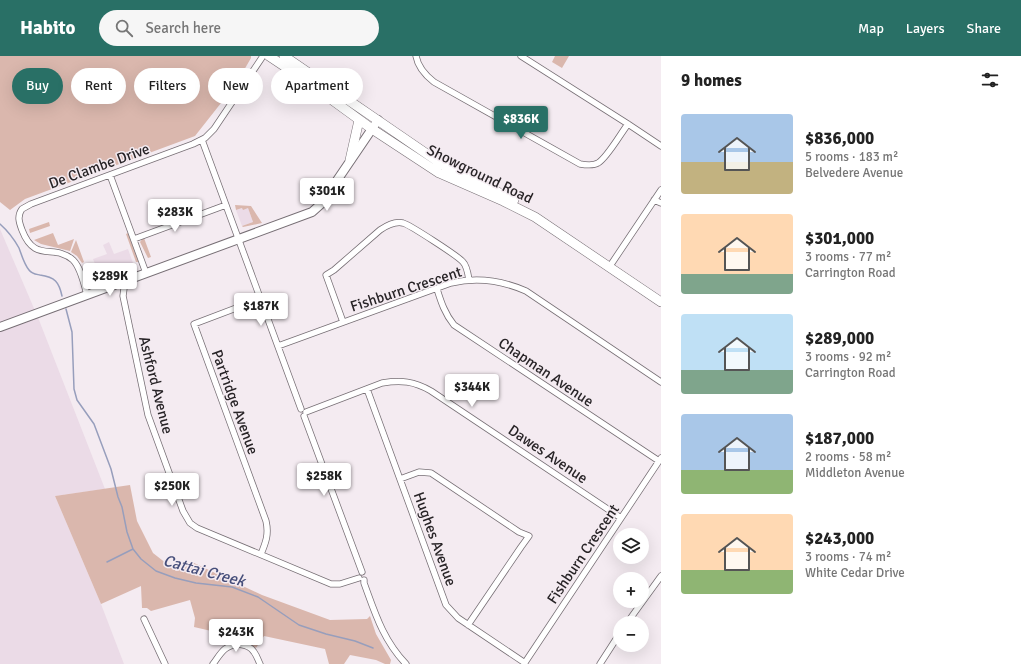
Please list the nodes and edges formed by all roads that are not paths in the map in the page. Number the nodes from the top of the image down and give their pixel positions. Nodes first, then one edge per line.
1 (263, 56) edge
2 (269, 56) edge
3 (284, 56) edge
4 (416, 56) edge
5 (521, 56) edge
6 (359, 120) junction
7 (378, 120) junction
8 (628, 124) junction
9 (372, 129) junction
10 (202, 140) junction
11 (661, 146) edge
12 (350, 160) junction
13 (110, 175) junction
14 (661, 190) edge
15 (654, 200) junction
16 (661, 203) edge
17 (226, 205) junction
18 (134, 239) junction
19 (238, 239) junction
20 (612, 263) junction
21 (146, 273) junction
22 (469, 280) junction
23 (125, 281) junction
24 (437, 289) junction
25 (87, 295) junction
26 (661, 295) edge
27 (260, 299) junction
28 (661, 302) edge
29 (343, 322) junction
30 (0, 327) edge
31 (278, 346) junction
32 (661, 382) edge
33 (367, 389) junction
34 (303, 412) junction
35 (660, 460) edge
36 (400, 479) junction
37 (621, 518) junction
38 (261, 554) junction
39 (661, 576) edge
40 (362, 577) junction
41 (632, 616) edge
42 (144, 619) dead end
43 (468, 625) junction
44 (613, 644) edge
45 (524, 663) edge
46 (165, 664) edge
47 (213, 664) edge
48 (260, 664) edge
49 (406, 664) edge
50 (600, 664) edge

1 - 10 street, De Clambe Drive
2 - 6 main road, Showground Road
3 - 7 main road, Showground Road
4 - 8 street
5 - 8 street
6 - 9 main road, Showground Road
6 - 12 main road
7 - 9 main road
7 - 20 main road, Showground Road
8 - 11 street
9 - 12 main road
9 - 28 main road, Showground Road
10 - 13 street, De Clambe Drive
10 - 17 street
12 - 19 main road
13 - 18 street
13 - 25 street, De Clambe Drive
14 - 15 street
15 - 16 street
15 - 20 street
17 - 18 street
17 - 19 street
18 - 21 street
19 - 21 main road
19 - 27 street
20 - 26 main road, Showground Road
21 - 23 main road
22 - 24 street, Fishburn Crescent
22 - 29 street
22 - 32 street, Fishburn Crescent
23 - 25 main road
23 - 38 street, Ashford Avenue
24 - 29 street, Fishburn Crescent
24 - 35 street, Chapman Avenue
25 - 30 main road
27 - 31 street
27 - 38 street, Partridge Avenue
29 - 31 street, Fishburn Crescent
31 - 34 street
33 - 34 street, Dawes Avenue
33 - 36 street, Hughes Avenue
33 - 37 street, Dawes Avenue
34 - 40 street
35 - 37 street, Fishburn Crescent
36 - 43 street, Hughes Avenue
36 - 43 street
37 - 45 street, Fishburn Crescent
38 - 40 street, Ashford Avenue
39 - 41 street
40 - 49 street
42 - 46 street
43 - 45 street, Hughes Avenue
44 - 50 street
47 - 48 street

